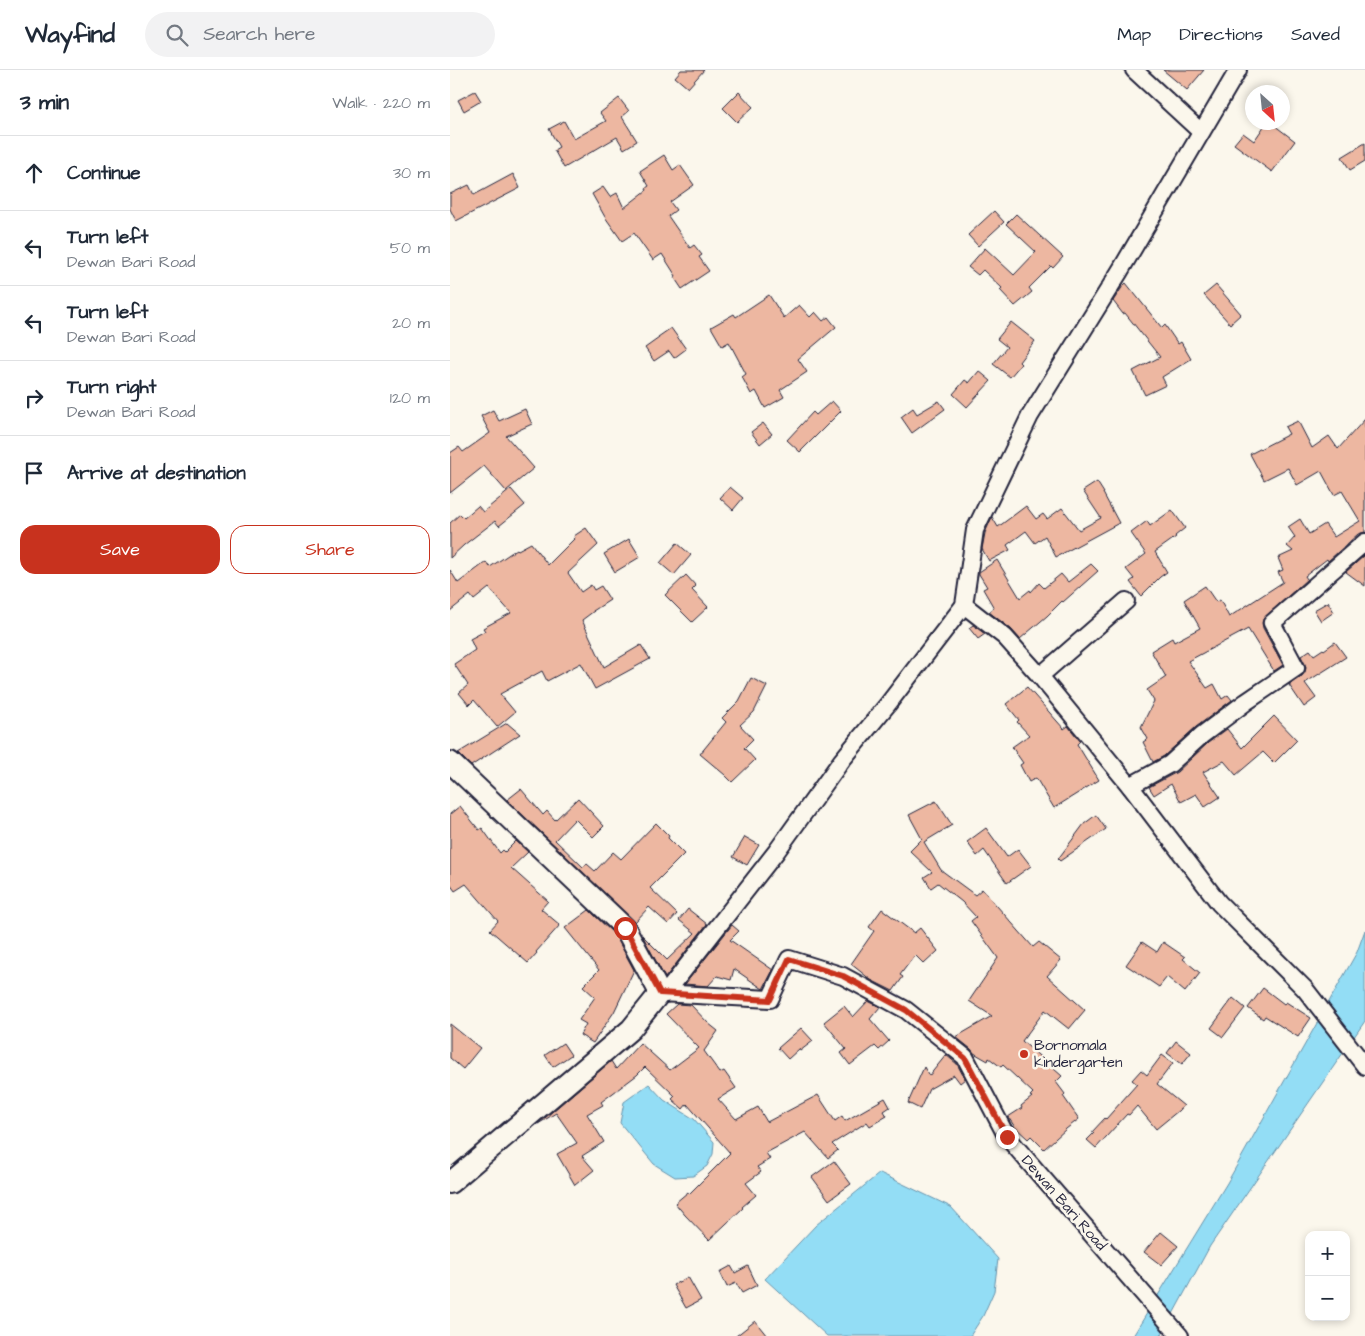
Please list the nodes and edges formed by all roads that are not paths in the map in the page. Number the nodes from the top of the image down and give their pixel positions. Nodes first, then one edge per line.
1 (1134, 70) edge
2 (1238, 70) edge
3 (1201, 132) junction
4 (1365, 542) edge
5 (1126, 601) dead end
6 (964, 605) junction
7 (1040, 676) junction
8 (450, 762) edge
9 (1130, 786) junction
10 (662, 994) junction
11 (1362, 1063) edge
12 (450, 1183) edge
13 (1180, 1336) edge

1 - 3 street
2 - 3 street
3 - 6 street
4 - 9 street
5 - 7 street
6 - 7 street
6 - 10 street
7 - 9 street
8 - 10 main road
9 - 11 street
10 - 12 main road
10 - 13 street, Dewan Bari Road

